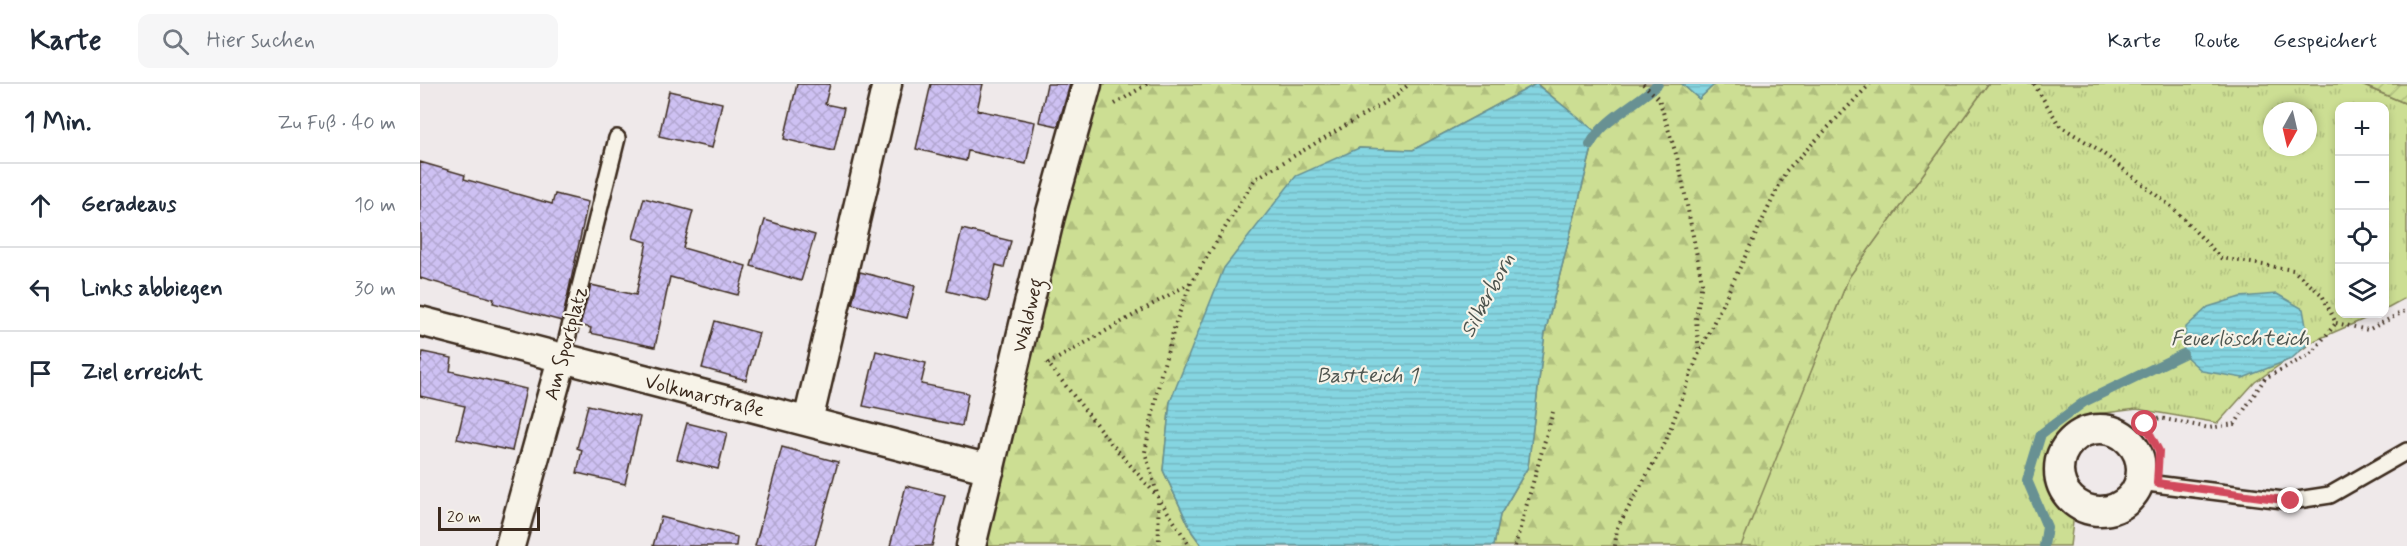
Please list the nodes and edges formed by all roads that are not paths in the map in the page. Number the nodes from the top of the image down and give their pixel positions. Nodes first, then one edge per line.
1 (887, 84) edge
2 (1087, 84) edge
3 (617, 138) dead end
4 (420, 321) edge
5 (562, 359) junction
6 (808, 421) junction
7 (2407, 451) edge
8 (990, 469) junction
9 (2148, 482) road end
10 (510, 546) edge
11 (971, 546) edge

1 - 6 street
2 - 8 street, Waldweg
3 - 5 lane, Am Sportplatz
4 - 5 street, Volkmarstraße
5 - 6 street, Volkmarstraße
5 - 10 street, Am Sportplatz
6 - 8 street, Volkmarstraße
7 - 9 lane
8 - 11 street, Waldweg

